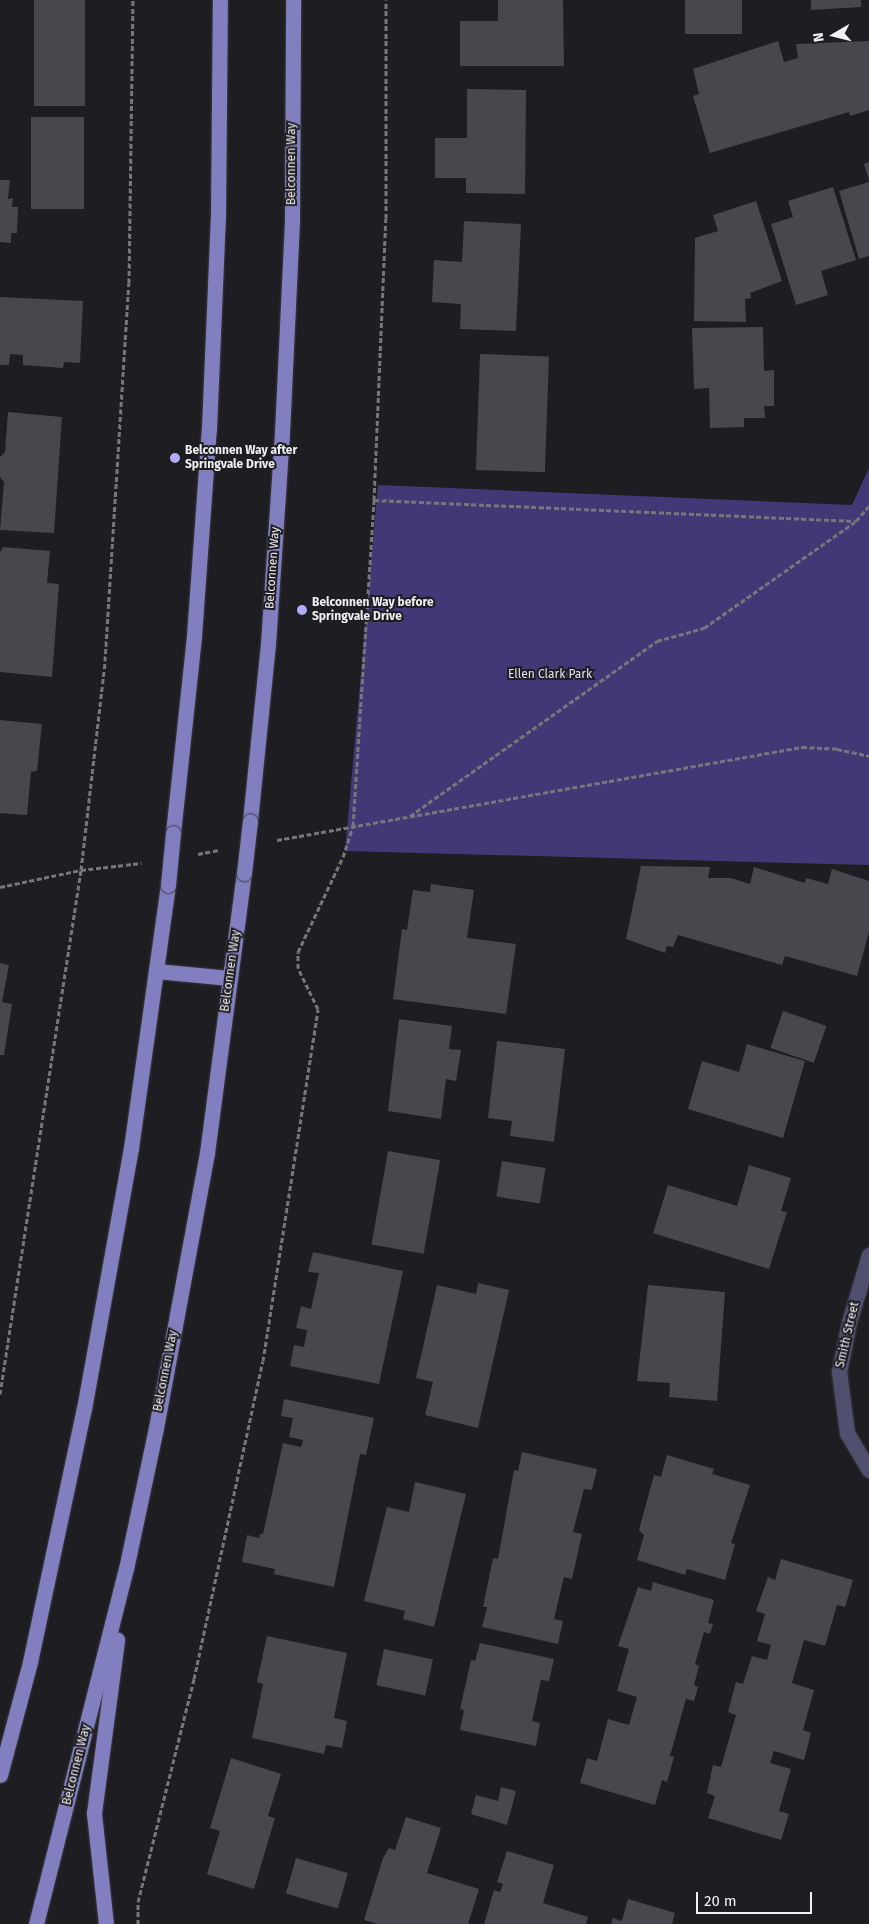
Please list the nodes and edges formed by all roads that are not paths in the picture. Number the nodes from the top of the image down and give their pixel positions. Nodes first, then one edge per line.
1 (220, 0) edge
2 (294, 0) edge
3 (156, 971) junction
4 (230, 978) junction
5 (869, 1255) edge
6 (869, 1470) edge
7 (126, 1570) junction
8 (0, 1775) edge
9 (36, 1924) edge
10 (106, 1924) edge

1 - 3 main road, bridge
2 - 4 main road, Belconnen Way, bridge
3 - 4 main road
3 - 8 main road
4 - 7 main road, Belconnen Way
5 - 6 street, Smith Street
7 - 9 main road, Belconnen Way
7 - 10 main road

